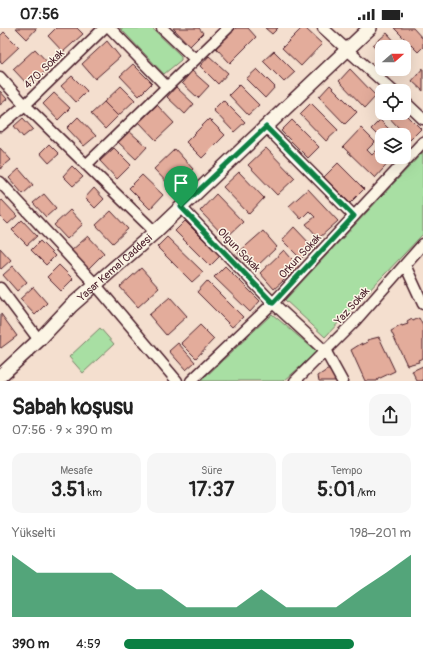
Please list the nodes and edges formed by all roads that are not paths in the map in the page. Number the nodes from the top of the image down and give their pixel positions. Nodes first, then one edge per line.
1 (104, 28) edge
2 (110, 28) edge
3 (162, 28) edge
4 (228, 28) edge
5 (323, 28) edge
6 (370, 28) edge
7 (348, 49) junction
8 (195, 60) junction
9 (0, 77) edge
10 (386, 84) edge
11 (166, 86) junction
12 (25, 105) junction
13 (411, 108) edge
14 (423, 119) edge
15 (0, 126) edge
16 (266, 127) junction
17 (423, 142) edge
18 (86, 165) junction
19 (0, 182) edge
20 (181, 207) junction
21 (354, 216) junction
22 (155, 232) junction
23 (423, 244) edge
24 (404, 265) junction
25 (95, 284) junction
26 (0, 288) edge
27 (273, 303) junction
28 (423, 304) edge
29 (39, 340) junction
30 (326, 352) junction
31 (0, 376) edge
32 (177, 381) edge
33 (191, 381) edge
34 (296, 381) edge
35 (342, 381) edge

1 - 12 street, 470. Sokak
2 - 11 street
3 - 8 street
4 - 8 street
5 - 7 street
6 - 7 street, Yaşar Kemal Caddesi
7 - 10 street
7 - 16 street, Yaşar Kemal Caddesi
8 - 11 street
9 - 12 street
11 - 18 street
12 - 15 street, 470. Sokak
12 - 18 street
13 - 14 street
16 - 20 street, Yaşar Kemal Caddesi
16 - 21 street
17 - 21 street, Orkun Sokak
18 - 22 street
19 - 25 street
20 - 22 street, Yaşar Kemal Caddesi
20 - 27 street, Olgun Sokak
21 - 27 street, Orkun Sokak
22 - 25 street, Yaşar Kemal Caddesi
23 - 24 street, Yaz Sokak
24 - 28 street
24 - 30 street, Yaz Sokak
25 - 29 street, Yaşar Kemal Caddesi
25 - 32 street
26 - 29 street
27 - 30 street, Olgun Sokak
27 - 33 street, Orkun Sokak
29 - 31 street, Yaşar Kemal Caddesi
30 - 34 street, Yaz Sokak
30 - 35 street, Olgun Sokak

